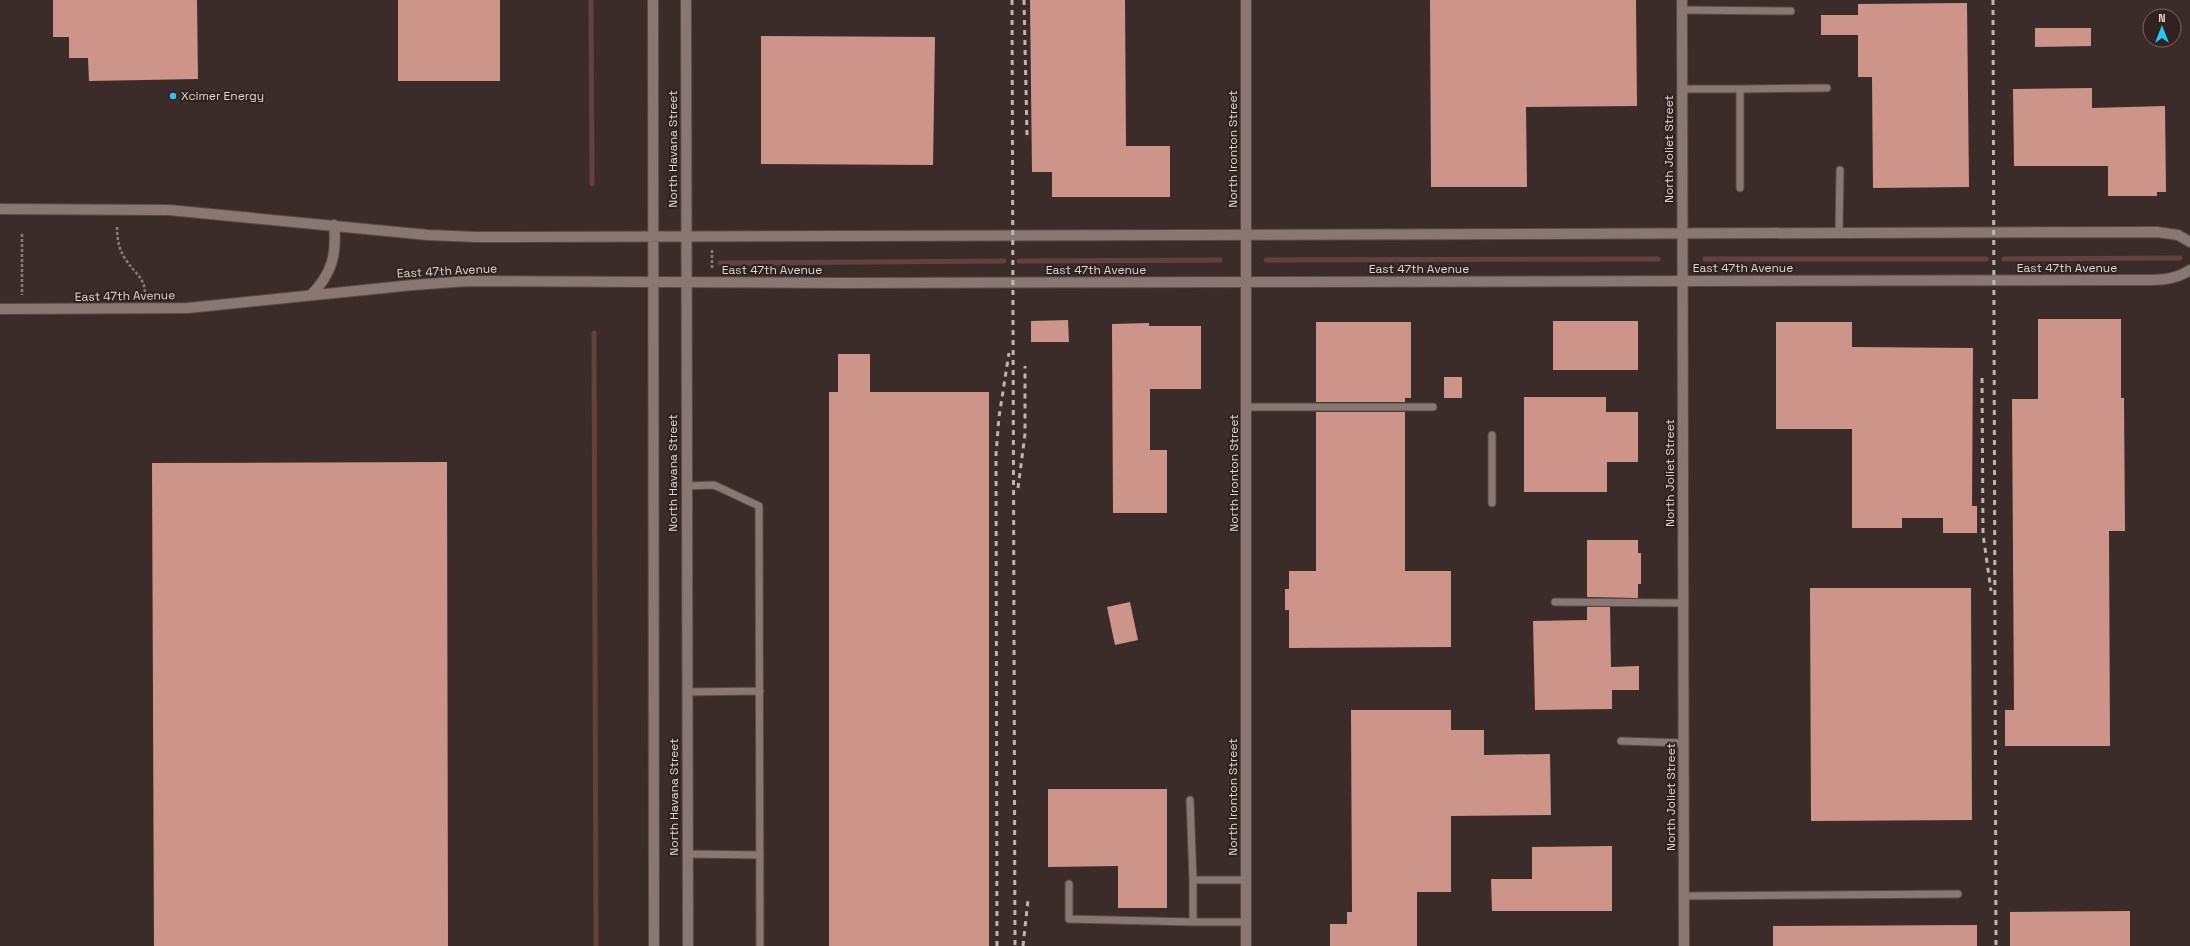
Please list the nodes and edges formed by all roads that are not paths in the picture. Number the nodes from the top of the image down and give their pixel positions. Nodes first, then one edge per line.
1 (653, 0) edge
2 (686, 0) edge
3 (1246, 0) edge
4 (1682, 5) edge
5 (1791, 11) dead end
6 (1827, 88) dead end
7 (1682, 89) junction
8 (1740, 89) junction
9 (1840, 170) dead end
10 (1740, 188) dead end
11 (0, 209) edge
12 (334, 225) junction
13 (1683, 232) junction
14 (1839, 232) junction
15 (1247, 234) junction
16 (652, 236) junction
17 (686, 236) junction
18 (2190, 242) edge
19 (2190, 270) edge
20 (652, 281) junction
21 (1683, 281) junction
22 (686, 283) junction
23 (1247, 283) junction
24 (311, 295) junction
25 (0, 309) edge
26 (1247, 407) junction
27 (1433, 407) dead end
28 (1492, 435) dead end
29 (686, 486) junction
30 (1492, 503) dead end
31 (1555, 602) dead end
32 (1684, 603) junction
33 (760, 691) junction
34 (687, 692) junction
35 (1621, 741) dead end
36 (1684, 743) junction
37 (1190, 800) dead end
38 (688, 854) junction
39 (760, 855) junction
40 (1194, 880) junction
41 (1246, 880) junction
42 (1069, 884) dead end
43 (1958, 894) dead end
44 (1684, 896) junction
45 (1193, 922) junction
46 (1246, 922) junction
47 (654, 946) edge
48 (688, 946) edge
49 (760, 946) edge
50 (1246, 946) edge
51 (1684, 946) edge

1 - 16 main road, North Havana Street
2 - 17 main road, North Havana Street
3 - 15 main road, North Ironton Street
4 - 5 lane
4 - 7 main road, North Joliet Street
6 - 8 lane
7 - 8 lane
7 - 13 main road, North Joliet Street
8 - 10 lane
9 - 14 lane
11 - 12 main road
12 - 16 main road
12 - 24 main road
13 - 14 main road
13 - 15 main road
13 - 21 main road, North Joliet Street
14 - 18 main road
15 - 17 main road
15 - 23 main road, North Ironton Street
16 - 17 main road
16 - 20 main road, North Havana Street
17 - 22 main road, North Havana Street
19 - 21 main road, East 47th Avenue
20 - 22 main road, East 47th Avenue
20 - 24 main road, East 47th Avenue
20 - 47 main road, North Havana Street
21 - 23 main road, East 47th Avenue
21 - 32 main road, North Joliet Street
22 - 23 main road, East 47th Avenue
22 - 29 main road, North Havana Street
23 - 26 main road, North Ironton Street
24 - 25 main road, East 47th Avenue
26 - 27 lane
26 - 41 main road, North Ironton Street
28 - 30 lane
29 - 33 lane
29 - 34 main road, North Havana Street
31 - 32 lane
32 - 36 main road, North Joliet Street
33 - 34 lane
33 - 39 lane
34 - 38 main road, North Havana Street
35 - 36 lane
36 - 44 main road, North Joliet Street
37 - 40 lane
38 - 39 lane
38 - 48 main road, North Havana Street
39 - 49 lane
40 - 41 lane
40 - 45 lane
41 - 46 main road, North Ironton Street
42 - 45 lane
43 - 44 lane
44 - 51 main road, North Joliet Street
45 - 46 lane
46 - 50 main road, North Ironton Street

